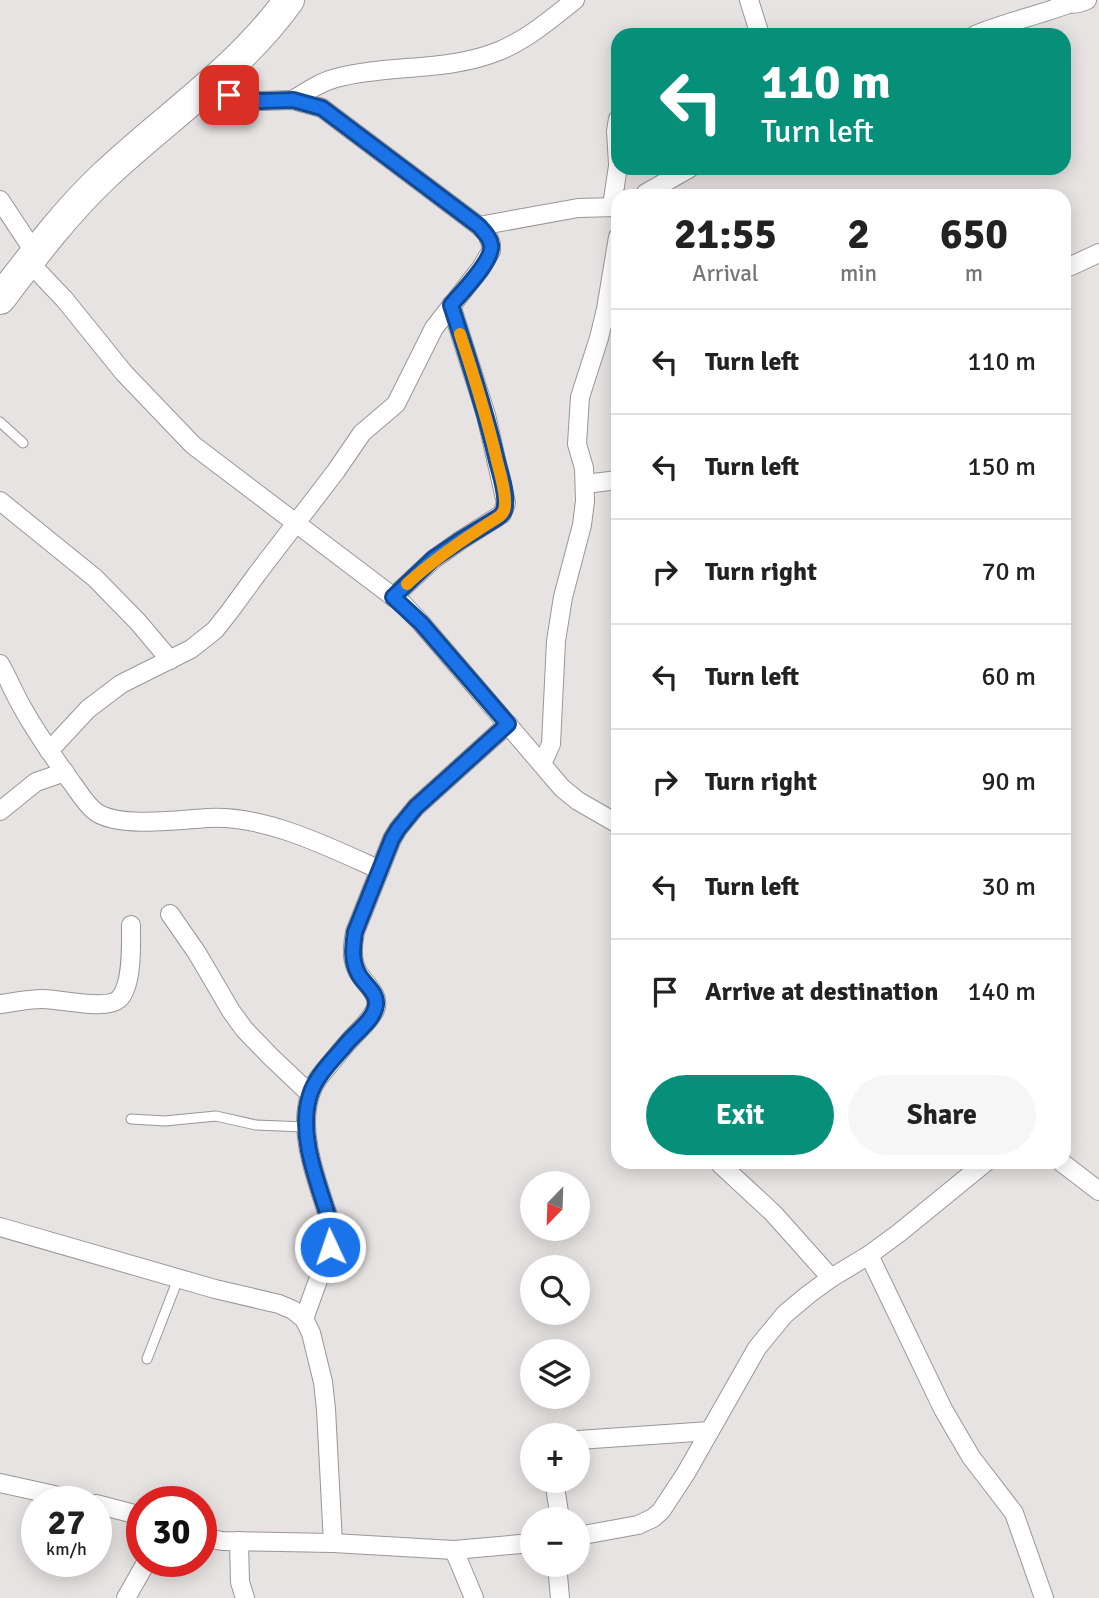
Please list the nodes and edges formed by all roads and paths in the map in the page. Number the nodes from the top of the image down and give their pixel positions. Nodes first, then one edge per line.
1 (289, 0) edge
2 (575, 0) edge
3 (749, 0) edge
4 (1087, 0) edge
5 (1064, 2) edge
6 (758, 28) edge
7 (992, 28) edge
8 (209, 86) junction
9 (293, 100) junction
10 (677, 175) edge
11 (654, 189) edge
12 (0, 200) edge
13 (611, 206) edge
14 (479, 226) junction
15 (1099, 253) edge
16 (32, 257) junction
17 (1071, 266) edge
18 (611, 279) edge
19 (0, 299) edge
20 (451, 305) junction
21 (0, 422) edge
22 (23, 443) dead end
23 (611, 481) edge
24 (585, 484) junction
25 (0, 501) edge
26 (296, 523) junction
27 (393, 597) junction
28 (170, 660) junction
29 (0, 664) edge
30 (508, 724) junction
31 (49, 751) junction
32 (542, 764) junction
33 (65, 772) junction
34 (0, 811) edge
35 (611, 820) edge
36 (380, 870) junction
37 (170, 914) dead end
38 (131, 925) dead end
39 (0, 1004) edge
40 (310, 1094) junction
41 (131, 1119) dead end
42 (305, 1127) junction
43 (725, 1169) edge
44 (977, 1169) edge
45 (1070, 1169) edge
46 (1099, 1191) edge
47 (0, 1227) edge
48 (869, 1255) junction
49 (831, 1278) junction
50 (178, 1279) junction
51 (304, 1320) junction
52 (147, 1359) dead end
53 (710, 1431) junction
54 (590, 1439) edge
55 (0, 1483) edge
56 (21, 1488) edge
57 (590, 1534) edge
58 (217, 1540) edge
59 (239, 1541) junction
60 (333, 1543) junction
61 (520, 1545) edge
62 (454, 1550) junction
63 (137, 1577) edge
64 (558, 1577) edge
65 (126, 1598) edge
66 (245, 1598) edge
67 (474, 1598) edge
68 (560, 1598) edge
69 (1044, 1598) edge

1 - 8 highway
2 - 9 street
3 - 6 street
4 - 5 street
5 - 7 street
8 - 9 street
8 - 16 highway
9 - 14 street
10 - 11 street
12 - 16 street
13 - 14 street
14 - 20 street
15 - 17 street
16 - 19 highway
16 - 26 street
18 - 24 street
20 - 26 street
20 - 27 street
21 - 22 lane
23 - 24 street
24 - 32 street
25 - 28 street
26 - 27 street
26 - 28 street
27 - 30 street
28 - 31 street
29 - 31 street
30 - 32 street
30 - 36 street
31 - 33 street
32 - 35 street
33 - 34 street
33 - 36 street
36 - 40 street
37 - 40 street
38 - 39 street
40 - 42 street
41 - 42 lane
42 - 51 street
43 - 49 street
44 - 48 street
45 - 46 street
47 - 50 street
48 - 49 street
48 - 69 street
49 - 53 street
50 - 51 street
50 - 52 lane
51 - 60 street
53 - 54 street
53 - 57 street
55 - 56 street
58 - 59 street
59 - 60 street
59 - 66 street
60 - 62 street
61 - 62 street
62 - 67 street
63 - 65 street
64 - 68 street

